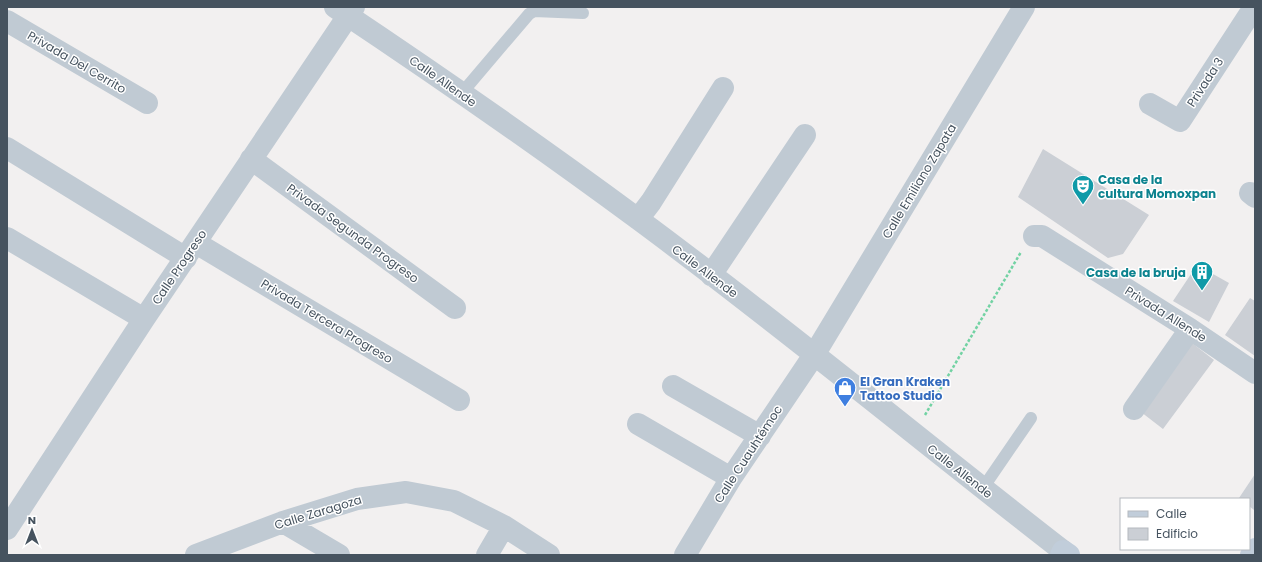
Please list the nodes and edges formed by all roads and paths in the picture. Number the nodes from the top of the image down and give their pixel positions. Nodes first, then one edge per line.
1 (1024, 7) edge
2 (346, 10) edge
3 (583, 13) dead end
4 (1246, 13) edge
5 (7, 21) edge
6 (723, 88) dead end
7 (461, 94) junction
8 (147, 103) dead end
9 (1150, 104) dead end
10 (805, 135) dead end
11 (7, 148) edge
12 (251, 159) junction
13 (638, 219) junction
14 (1034, 236) joint
15 (7, 238) edge
16 (191, 250) junction
17 (711, 275) junction
18 (455, 308) dead end
19 (144, 319) junction
20 (1190, 329) junction
21 (814, 355) junction
22 (1255, 372) edge
23 (674, 386) dead end
24 (459, 400) dead end
25 (1134, 409) dead end
26 (1031, 418) dead end
27 (638, 424) dead end
28 (913, 434) junction
29 (760, 436) junction
30 (731, 478) junction
31 (983, 488) junction
32 (283, 522) junction
33 (504, 526) junction
34 (7, 529) edge
35 (1255, 549) edge
36 (1064, 554) edge
37 (196, 555) edge
38 (339, 555) edge
39 (487, 555) edge
40 (549, 555) edge
41 (685, 555) edge
42 (1250, 555) edge

1 - 21 street, Calle Emiliano Zapata
2 - 7 street, Calle Allende
2 - 12 street, Calle Progreso
3 - 7 lane
4 - 9 street, Privada 3
5 - 8 street, Privada Del Cerrito
6 - 13 street
7 - 13 street, Calle Allende
10 - 17 street
11 - 16 street, Privada Tercera Progreso
12 - 16 street, Calle Progreso
12 - 18 street, Privada Segunda Progreso
13 - 17 street, Calle Allende
14 - 20 street, Privada Allende
14 - 28 path
15 - 19 street
16 - 19 street, Calle Progreso
16 - 24 street, Privada Tercera Progreso
17 - 21 street, Calle Allende
19 - 34 street, Calle Progreso
20 - 22 street, Privada Allende
20 - 25 street
21 - 28 street, Calle Allende
21 - 29 street, Calle Cuauhtémoc
23 - 29 street
26 - 31 lane
27 - 30 street
28 - 31 street, Calle Allende
29 - 30 street, Calle Cuauhtémoc
30 - 41 street, Calle Cuauhtémoc
31 - 36 street, Calle Allende
32 - 33 street, Calle Zaragoza
32 - 37 street, Calle Zaragoza
32 - 38 street
33 - 39 street
33 - 40 street, Calle Zaragoza
35 - 42 street

